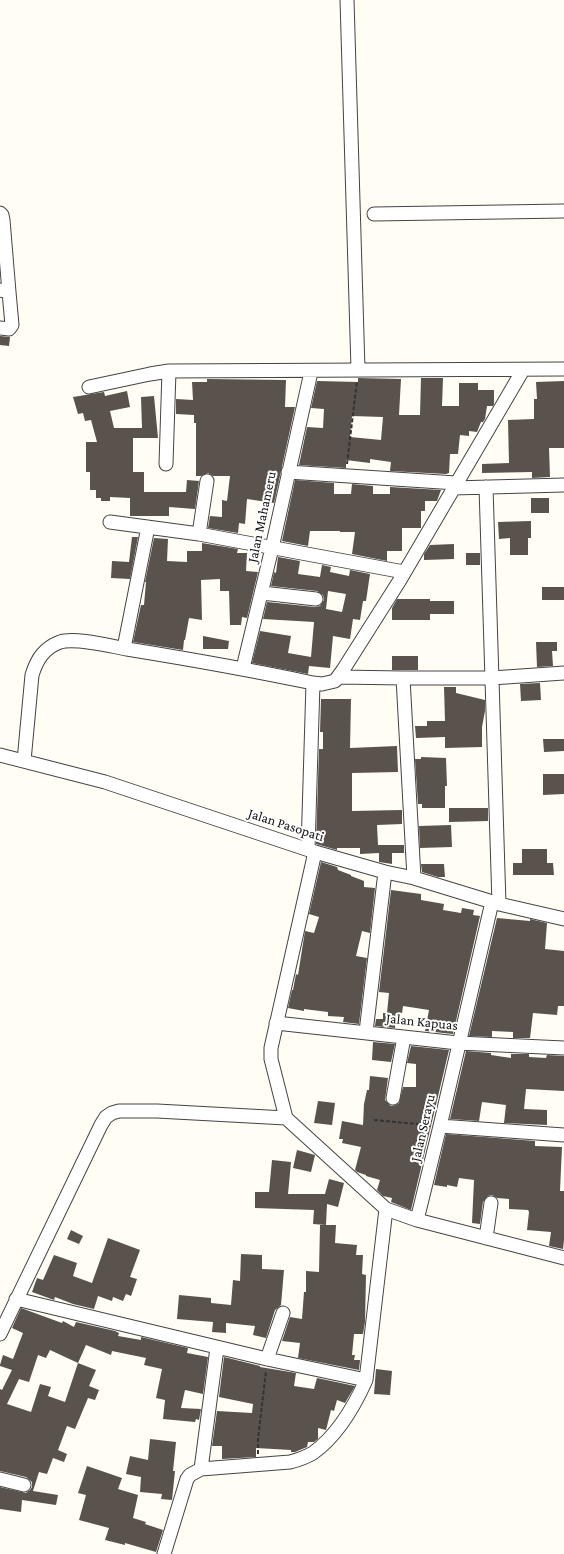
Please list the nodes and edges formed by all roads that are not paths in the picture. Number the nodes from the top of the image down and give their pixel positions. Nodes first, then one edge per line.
1 (347, 0) edge
2 (564, 211) edge
3 (0, 213) edge
4 (374, 214) dead end
5 (2, 253) edge
6 (4, 291) edge
7 (0, 328) edge
8 (564, 369) edge
9 (358, 370) junction
10 (523, 370) junction
11 (169, 371) junction
12 (310, 372) junction
13 (89, 388) dead end
14 (166, 464) dead end
15 (288, 472) junction
16 (208, 481) dead end
17 (455, 485) junction
18 (564, 485) edge
19 (486, 487) junction
20 (110, 522) dead end
21 (148, 527) junction
22 (198, 534) junction
23 (272, 548) junction
24 (404, 572) junction
25 (262, 593) junction
26 (316, 599) dead end
27 (124, 648) junction
28 (243, 668) junction
29 (564, 673) edge
30 (339, 677) junction
31 (404, 678) junction
32 (492, 678) junction
33 (313, 683) junction
34 (0, 755) edge
35 (24, 761) junction
36 (312, 851) junction
37 (385, 872) junction
38 (414, 878) junction
39 (496, 903) junction
40 (564, 919) edge
41 (276, 1023) junction
42 (366, 1032) junction
43 (404, 1037) junction
44 (458, 1043) junction
45 (564, 1048) edge
46 (393, 1098) dead end
47 (286, 1118) junction
48 (440, 1126) junction
49 (564, 1136) edge
50 (491, 1203) dead end
51 (386, 1209) junction
52 (417, 1220) junction
53 (486, 1238) junction
54 (564, 1258) edge
55 (16, 1299) junction
56 (283, 1313) dead end
57 (0, 1334) edge
58 (217, 1348) junction
59 (267, 1359) junction
60 (366, 1380) junction
61 (201, 1469) junction
62 (0, 1479) edge
63 (24, 1485) dead end
64 (164, 1554) edge

1 - 9 street
2 - 4 street
3 - 5 street
5 - 6 street
6 - 7 street
8 - 10 street
9 - 10 street
9 - 12 street
10 - 17 street
11 - 12 street
11 - 13 street
11 - 14 street
12 - 15 street, Jalan Mahameru
15 - 17 street
15 - 23 street, Jalan Mahameru
16 - 22 street
17 - 19 street
17 - 24 street
18 - 19 street
19 - 32 street, Jalan Serayu
20 - 21 street
21 - 22 street
21 - 27 street
22 - 23 street
23 - 24 street
23 - 25 street, Jalan Mahameru
24 - 30 street
25 - 26 street
25 - 28 street, Jalan Mahameru
27 - 28 street
27 - 35 street
28 - 33 street
29 - 32 street
30 - 31 street
30 - 33 street
31 - 32 street
31 - 38 street
32 - 39 street, Jalan Serayu
33 - 36 street
34 - 35 street, Jalan Pasopati
35 - 36 street, Jalan Pasopati
36 - 37 street, Jalan Pasopati
36 - 41 street
37 - 38 street, Jalan Pasopati
37 - 42 street
38 - 39 street, Jalan Pasopati
39 - 40 street, Jalan Pasopati
39 - 44 street, Jalan Serayu
41 - 42 street, Jalan Kapuas
41 - 47 street
42 - 43 street, Jalan Kapuas
43 - 44 street, Jalan Kapuas
43 - 46 street
44 - 45 street, Jalan Kapuas
44 - 48 street, Jalan Serayu
47 - 51 street
47 - 55 street
48 - 49 street
48 - 52 street, Jalan Serayu
50 - 53 street
51 - 52 street
51 - 60 street
52 - 53 street
53 - 54 street
55 - 57 street
55 - 58 street
56 - 59 street
58 - 59 street
58 - 61 street
59 - 60 street
60 - 61 street
61 - 64 street
62 - 63 street

